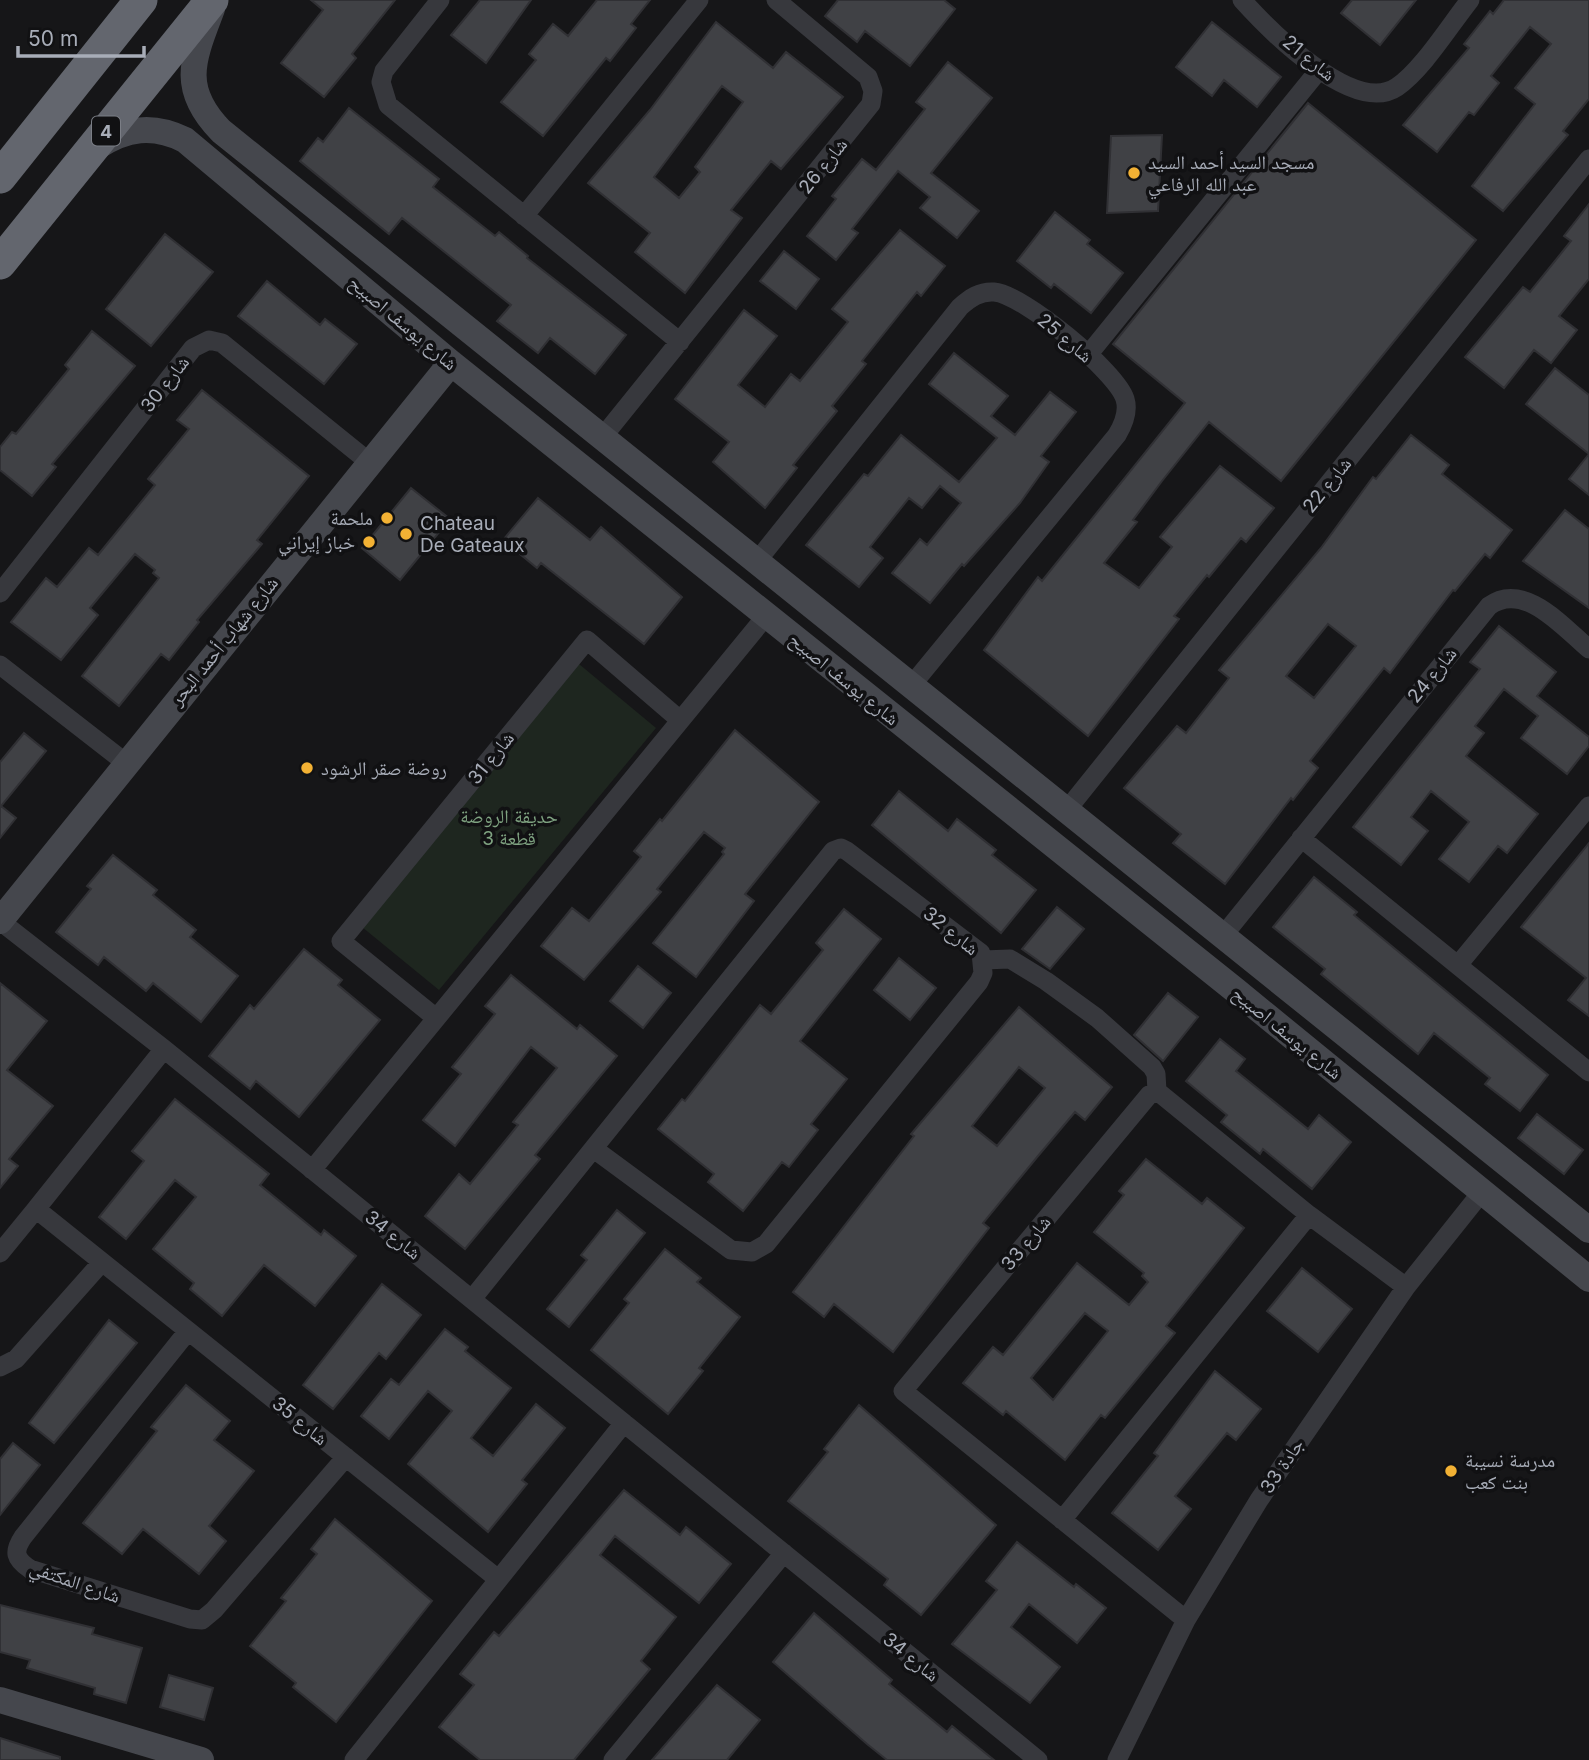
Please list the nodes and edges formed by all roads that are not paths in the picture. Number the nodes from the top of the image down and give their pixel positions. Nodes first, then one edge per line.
1 (141, 0) edge
2 (214, 0) edge
3 (440, 0) edge
4 (699, 0) edge
5 (776, 0) edge
6 (1242, 0) edge
7 (1470, 0) edge
8 (1319, 70) junction
9 (232, 141) junction
10 (88, 153) junction
11 (1589, 159) edge
12 (212, 162) junction
13 (0, 177) edge
14 (524, 216) junction
15 (0, 263) edge
16 (680, 342) junction
17 (1088, 355) junction
18 (451, 363) junction
19 (601, 439) junction
20 (369, 462) junction
21 (757, 561) junction
22 (0, 593) edge
23 (766, 616) junction
24 (1589, 649) edge
25 (0, 665) edge
26 (911, 686) junction
27 (951, 719) junction
28 (680, 720) junction
29 (929, 746) junction
30 (988, 748) junction
31 (126, 763) junction
32 (965, 776) junction
33 (1589, 806) edge
34 (1066, 811) junction
35 (1301, 838) junction
36 (0, 921) edge
37 (1222, 937) junction
38 (984, 960) junction
39 (1458, 965) junction
40 (436, 1018) junction
41 (164, 1049) junction
42 (1589, 1072) edge
43 (1157, 1091) junction
44 (594, 1149) junction
45 (313, 1170) junction
46 (1481, 1193) junction
47 (36, 1209) junction
48 (1308, 1215) junction
49 (1589, 1230) edge
50 (0, 1253) edge
51 (103, 1262) junction
52 (1589, 1279) edge
53 (1406, 1287) junction
54 (471, 1299) junction
55 (188, 1331) junction
56 (0, 1367) edge
57 (624, 1423) junction
58 (346, 1457) junction
59 (1062, 1520) junction
60 (784, 1553) junction
61 (498, 1579) junction
62 (1186, 1620) junction
63 (0, 1700) edge
64 (201, 1760) edge
65 (354, 1760) edge
66 (613, 1760) edge
67 (1038, 1760) edge
68 (1117, 1760) edge

1 - 13 highway
2 - 9 street, شارع يوسف اصبيح
2 - 10 highway, 4
3 - 14 street
4 - 14 street
5 - 16 street, شارع 26
6 - 8 street, شارع 21
7 - 8 street, شارع 21
8 - 17 street
9 - 12 street
9 - 19 street, شارع يوسف اصبيح
10 - 12 street, شارع يوسف اصبيح
10 - 15 highway, 4
11 - 34 street, شارع 22
12 - 18 street, شارع يوسف اصبيح
14 - 16 street
16 - 19 street, شارع 26
17 - 21 street, شارع 25
17 - 26 street, شارع 25
18 - 20 street, شارع شهاب أحمد البحر
18 - 23 street, شارع يوسف اصبيح
19 - 21 street, شارع يوسف اصبيح
20 - 22 street, شارع 30
20 - 31 street, شارع شهاب أحمد البحر
21 - 26 street, شارع يوسف اصبيح
23 - 28 street
23 - 29 street, شارع يوسف اصبيح
24 - 35 street, شارع 24
25 - 31 street
26 - 27 street, شارع يوسف اصبيح
27 - 29 street
27 - 30 street, شارع يوسف اصبيح
28 - 40 street
28 - 40 street, شارع 31
29 - 32 street, شارع يوسف اصبيح
30 - 32 street
30 - 34 street, شارع يوسف اصبيح
31 - 36 street, شارع شهاب أحمد البحر
32 - 46 street, شارع يوسف اصبيح
33 - 39 street
34 - 37 street, شارع يوسف اصبيح
35 - 37 street, شارع 24
35 - 39 street
36 - 41 street, شارع 34
37 - 49 street, شارع يوسف اصبيح
38 - 43 street
38 - 44 street, شارع 32
38 - 44 street, شارع 32
39 - 42 street
40 - 45 street
41 - 45 street, شارع 34
41 - 47 street
43 - 48 street
43 - 59 street, شارع 33
44 - 54 street, شارع 32
45 - 54 street, شارع 34
46 - 52 street, شارع يوسف اصبيح
46 - 53 street, جادة 33
47 - 50 street
47 - 51 street, شارع 35
48 - 53 street
48 - 59 street
51 - 55 street, شارع 35
51 - 56 street
53 - 62 street, جادة 33
54 - 57 street, شارع 34
55 - 58 street, شارع 35
55 - 58 street, شارع المكتفي
57 - 60 street, شارع 34
57 - 61 street
58 - 61 street, شارع 35
59 - 62 street, شارع 33
60 - 66 street
60 - 67 street, شارع 34
61 - 65 street
62 - 68 street, جادة 33
63 - 64 street

